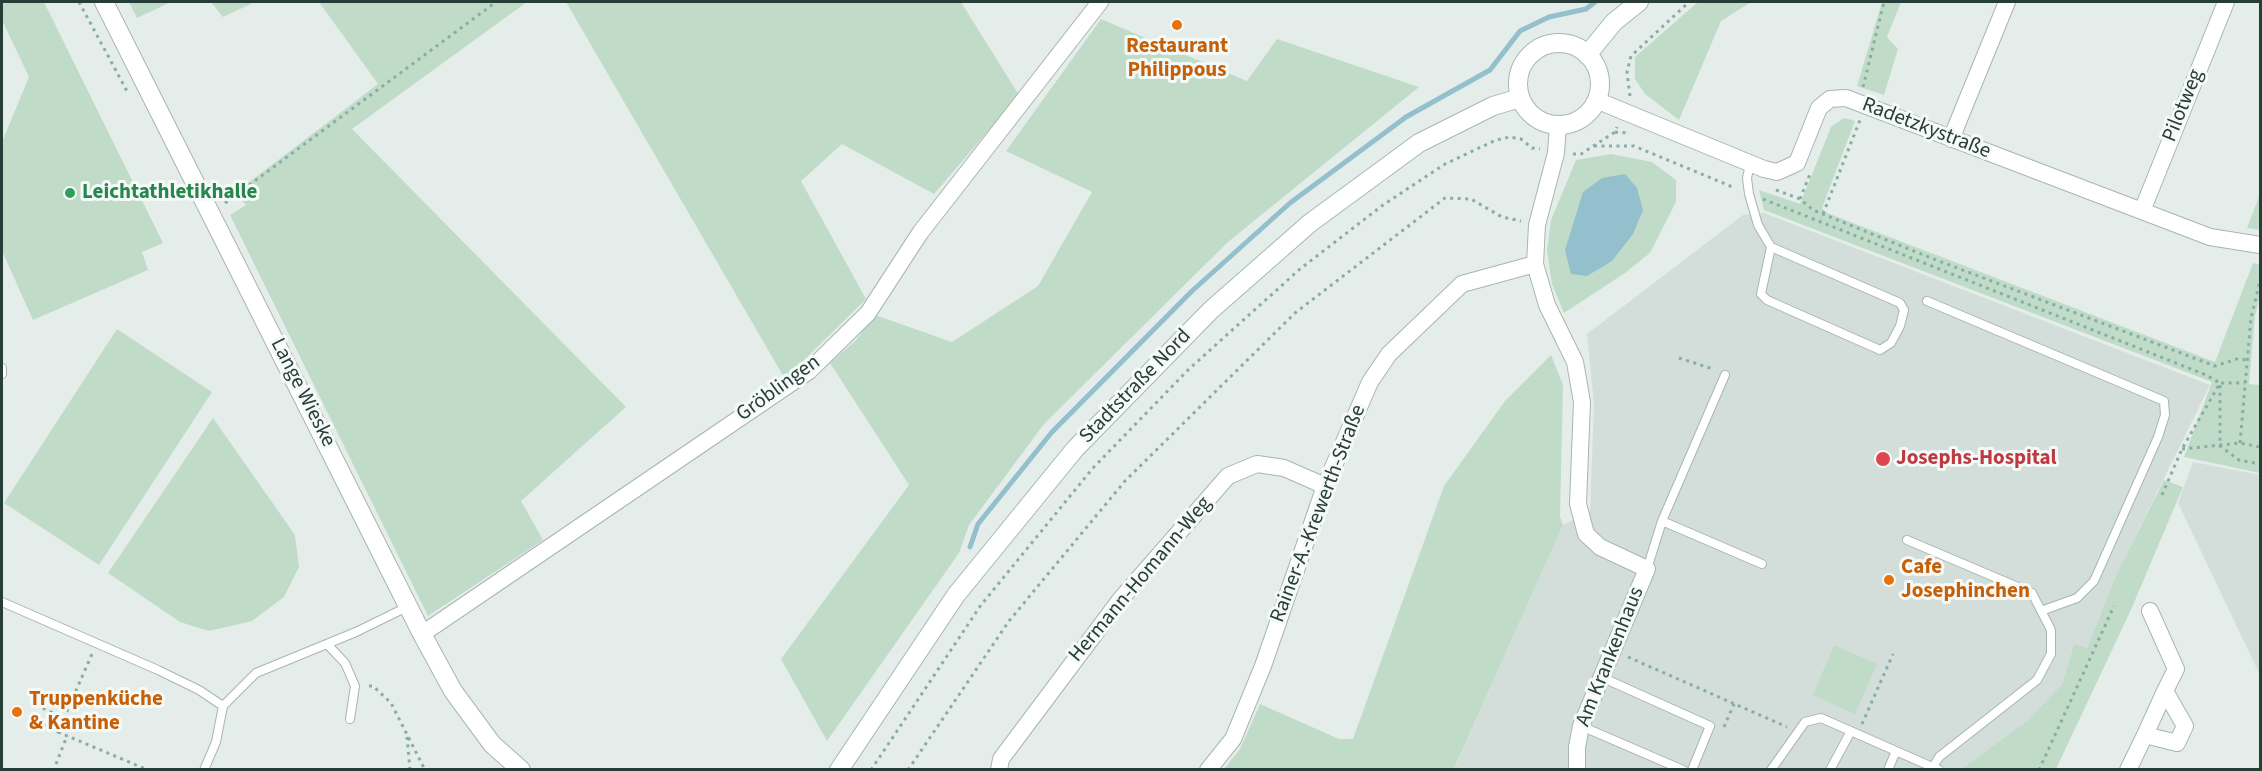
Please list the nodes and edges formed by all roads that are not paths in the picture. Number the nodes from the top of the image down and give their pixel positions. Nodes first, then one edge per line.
1 (104, 2) edge
2 (1100, 2) edge
3 (1639, 2) edge
4 (2007, 2) edge
5 (2226, 2) edge
6 (1587, 55) junction
7 (1520, 98) junction
8 (1596, 100) junction
9 (1557, 125) junction
10 (1952, 138) junction
11 (1750, 164) junction
12 (2142, 212) junction
13 (2260, 245) edge
14 (1771, 247) junction
15 (1535, 264) junction
16 (1927, 301) dead end
17 (2, 368) edge
18 (2, 374) edge
19 (1725, 375) road end
20 (1325, 486) junction
21 (1662, 521) junction
22 (1907, 540) dead end
23 (1762, 564) dead end
24 (1647, 569) junction
25 (2, 602) edge
26 (409, 606) junction
27 (2041, 611) junction
28 (2150, 611) dead end
29 (422, 634) junction
30 (327, 644) junction
31 (1601, 677) junction
32 (2165, 692) junction
33 (223, 706) junction
34 (350, 719) dead end
35 (1581, 726) junction
36 (1854, 733) junction
37 (2145, 735) junction
38 (1896, 751) junction
39 (1936, 768) edge
40 (204, 770) edge
41 (521, 770) edge
42 (839, 770) edge
43 (999, 770) edge
44 (1208, 770) edge
45 (1577, 770) edge
46 (1683, 770) edge
47 (1692, 770) edge
48 (1771, 770) edge
49 (1830, 770) edge
50 (1888, 770) edge
51 (2128, 770) edge

1 - 26 main road, Lange Wieske
2 - 29 street, Gröblingen
3 - 6 main road
4 - 10 street
5 - 12 street, Pilotweg
6 - 7 main road
6 - 8 main road
7 - 9 main road
7 - 42 main road, Stadtstraße Nord
8 - 9 main road
8 - 11 street, Radetzkystraße
9 - 15 street, Am Krankenhaus
10 - 11 street, Radetzkystraße
10 - 12 street, Radetzkystraße
11 - 14 lane
12 - 13 street, Radetzkystraße
14 - 14 lane
15 - 20 street, Rainer-A.-Krewerth-Straße
15 - 24 street, Am Krankenhaus
16 - 27 lane
17 - 18 lane
19 - 21 lane
20 - 43 street, Hermann-Homann-Weg
20 - 44 street, Rainer-A.-Krewerth-Straße
21 - 23 lane
21 - 24 lane
22 - 27 lane
24 - 31 street, Am Krankenhaus
25 - 33 lane
26 - 29 main road, Lange Wieske
26 - 30 lane
27 - 39 lane
28 - 32 street
29 - 41 main road, Lange Wieske
30 - 33 lane
30 - 34 lane
31 - 35 street, Am Krankenhaus
31 - 47 lane
32 - 37 street
32 - 37 street
33 - 40 lane
35 - 45 street, Am Krankenhaus
35 - 46 lane
36 - 38 lane
36 - 48 lane
36 - 49 lane
37 - 51 street
38 - 39 lane
38 - 50 lane

